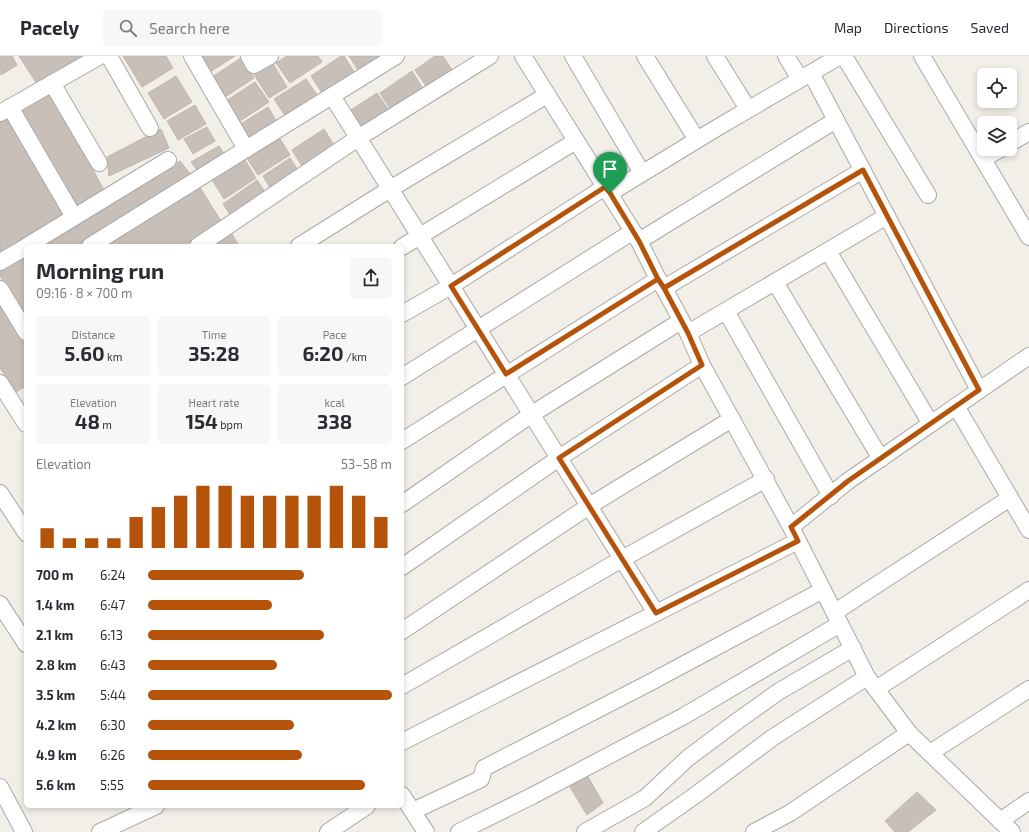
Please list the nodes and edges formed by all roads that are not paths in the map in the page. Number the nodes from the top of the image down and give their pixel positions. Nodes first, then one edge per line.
1 (100, 56) edge
2 (109, 56) edge
3 (192, 56) edge
4 (249, 56) edge
5 (270, 56) edge
6 (396, 56) edge
7 (490, 56) edge
8 (523, 56) edge
9 (573, 56) edge
10 (645, 56) edge
11 (716, 56) edge
12 (786, 56) edge
13 (840, 56) edge
14 (844, 56) edge
15 (922, 56) edge
16 (806, 76) junction
17 (52, 83) junction
18 (547, 95) junction
19 (332, 96) junction
20 (748, 109) junction
21 (5, 110) edge
22 (836, 120) junction
23 (150, 128) dead end
24 (1029, 132) edge
25 (358, 138) junction
26 (1017, 139) edge
27 (697, 140) junction
28 (576, 141) junction
29 (246, 149) junction
30 (988, 156) edge
31 (983, 159) junction
32 (168, 160) dead end
33 (99, 163) dead end
34 (863, 170) junction
35 (642, 173) junction
36 (390, 189) junction
37 (607, 190) junction
38 (928, 194) dead end
39 (887, 216) junction
40 (74, 217) junction
41 (636, 236) junction
42 (420, 237) junction
43 (1029, 237) edge
44 (34, 244) edge
45 (93, 244) edge
46 (201, 244) edge
47 (302, 244) edge
48 (404, 247) edge
49 (24, 249) edge
50 (828, 250) junction
51 (0, 262) edge
52 (776, 282) junction
53 (661, 284) junction
54 (451, 286) junction
55 (0, 289) edge
56 (726, 311) junction
57 (404, 313) edge
58 (684, 327) junction
59 (24, 329) edge
60 (478, 330) junction
61 (1029, 356) edge
62 (702, 365) junction
63 (506, 374) junction
64 (404, 376) edge
65 (0, 383) edge
66 (979, 390) junction
67 (956, 406) junction
68 (532, 414) junction
69 (732, 419) junction
70 (24, 421) edge
71 (931, 424) junction
72 (404, 440) edge
73 (559, 458) junction
74 (881, 459) junction
75 (766, 479) junction
76 (0, 493) edge
77 (831, 496) junction
78 (1010, 498) junction
79 (404, 503) edge
80 (589, 506) junction
81 (24, 530) edge
82 (1029, 530) edge
83 (795, 534) junction
84 (622, 559) junction
85 (404, 566) edge
86 (823, 590) junction
87 (1029, 590) edge
88 (0, 604) edge
89 (656, 613) junction
90 (837, 618) junction
91 (404, 630) edge
92 (24, 641) edge
93 (852, 648) junction
94 (872, 683) junction
95 (404, 685) edge
96 (1029, 689) edge
97 (909, 733) junction
98 (404, 741) edge
99 (930, 753) junction
100 (0, 787) edge
101 (404, 798) edge
102 (1029, 801) edge
103 (146, 808) edge
104 (364, 808) edge
105 (135, 810) edge
106 (413, 811) junction
107 (1000, 821) junction
108 (24, 832) edge
109 (100, 832) edge
110 (328, 832) edge
111 (426, 832) edge
112 (459, 832) edge
113 (585, 832) edge
114 (643, 832) edge
115 (754, 832) edge
116 (1012, 832) edge

1 - 17 street
2 - 23 street
3 - 29 street
4 - 5 street
6 - 19 street
7 - 25 street
8 - 18 street
9 - 35 street
10 - 27 street
11 - 20 street
12 - 16 street
13 - 16 street
14 - 38 street
15 - 31 street
16 - 20 street
16 - 22 street
17 - 21 street
17 - 33 street
18 - 28 street
18 - 36 street
19 - 25 street
19 - 29 street
20 - 27 street
21 - 40 street
22 - 34 street
22 - 41 street
24 - 26 street
25 - 36 street
25 - 46 street
27 - 35 street
28 - 37 street
28 - 42 street
29 - 45 street
30 - 31 street
31 - 43 street
32 - 40 street
34 - 39 street
34 - 53 street
35 - 37 street
36 - 42 street
36 - 47 street
37 - 41 street
37 - 54 street
39 - 50 street
39 - 66 street
40 - 44 street
41 - 53 street
41 - 60 street
42 - 48 street
42 - 54 street
49 - 51 street
50 - 52 street
50 - 71 street
52 - 56 street
52 - 74 street
53 - 58 street
53 - 63 street
54 - 57 street
54 - 60 street
55 - 59 street
56 - 58 street
56 - 77 street
58 - 62 street
58 - 68 street
60 - 63 street
60 - 64 street
61 - 66 street
62 - 69 street
62 - 73 street
63 - 68 street
63 - 72 street
65 - 70 street
66 - 67 street
67 - 71 street
67 - 78 street
68 - 73 street
68 - 79 street
69 - 75 street
69 - 80 street
71 - 74 street
73 - 80 street
73 - 85 street
74 - 77 street
75 - 83 street
75 - 84 street
76 - 81 street
77 - 83 street
78 - 82 street
78 - 90 street
80 - 84 street
80 - 91 street
83 - 86 street
83 - 89 street
84 - 89 street
84 - 95 street
86 - 90 street
86 - 106 street
87 - 94 street
88 - 92 street
89 - 98 street
90 - 93 street
90 - 112 street
93 - 94 street
93 - 113 street
94 - 97 street
94 - 114 street
96 - 99 street
97 - 99 street
97 - 115 street
99 - 107 street
100 - 108 street
101 - 106 street
102 - 107 street
103 - 105 street
104 - 110 street
105 - 109 street
106 - 111 street
107 - 116 street

